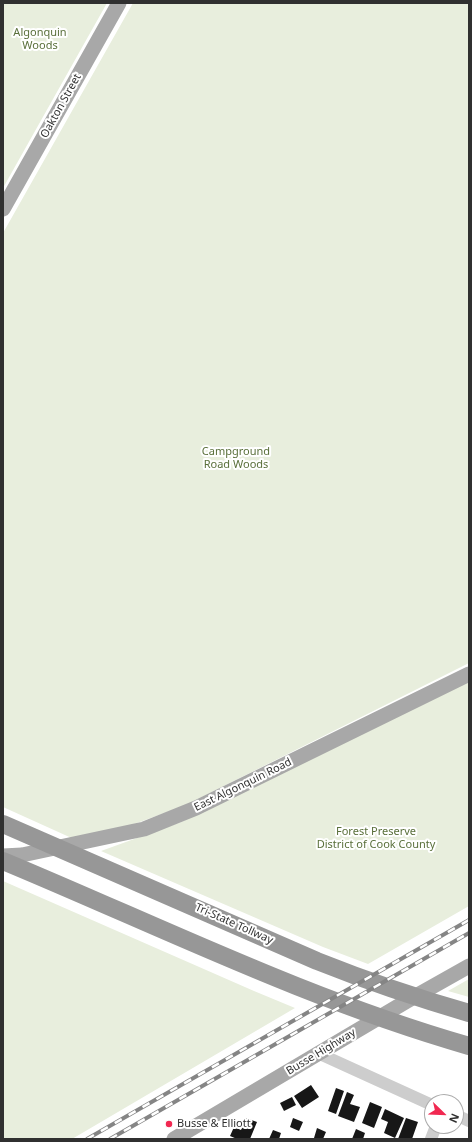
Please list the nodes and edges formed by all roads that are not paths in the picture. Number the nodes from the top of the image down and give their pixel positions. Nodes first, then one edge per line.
1 (119, 3) edge
2 (3, 209) edge
3 (469, 674) edge
4 (3, 824) edge
5 (3, 856) edge
6 (3, 861) edge
7 (469, 966) edge
8 (469, 1012) edge
9 (469, 1046) edge
10 (320, 1054) junction
11 (424, 1100) edge
12 (174, 1139) edge

1 - 2 main road, Oakton Street
3 - 5 main road, East Algonquin Road
4 - 8 highway, Tri-State Tollway
6 - 9 highway
7 - 10 main road, Busse Highway
10 - 11 street
10 - 12 main road, Busse Highway

